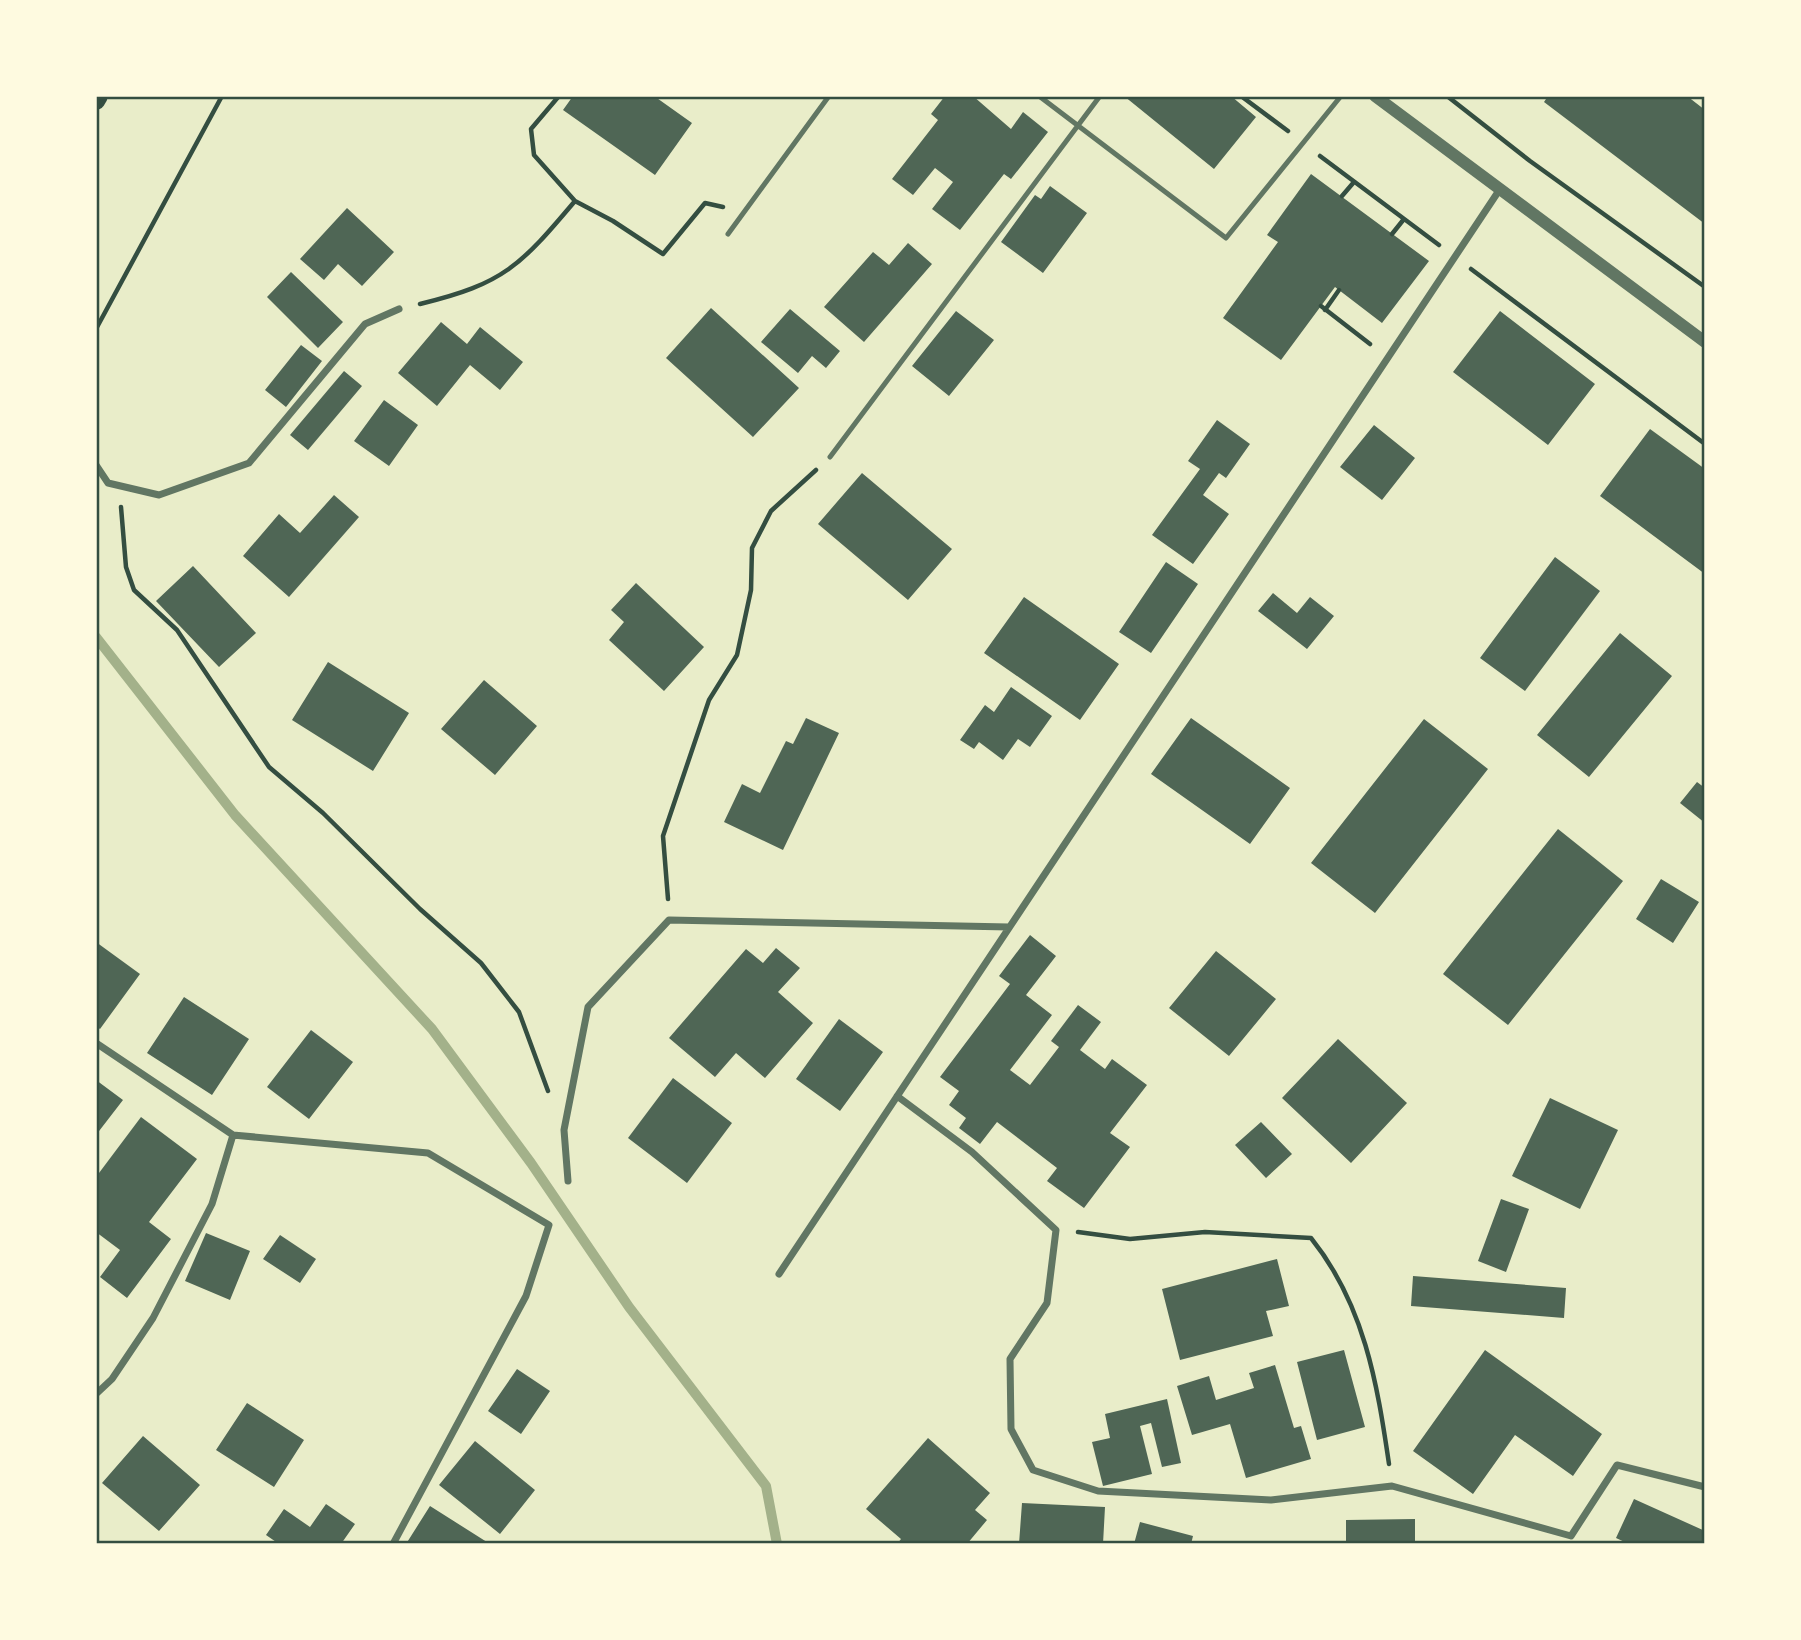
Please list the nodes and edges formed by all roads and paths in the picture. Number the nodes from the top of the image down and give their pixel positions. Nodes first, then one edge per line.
1 (99, 96) edge
2 (222, 96) edge
3 (559, 96) edge
4 (829, 96) edge
5 (1039, 96) edge
6 (1100, 96) edge
7 (1341, 96) edge
8 (1375, 96) edge
9 (1447, 96) edge
10 (96, 101) edge
11 (1077, 125) junction
12 (1354, 181) dead end
13 (1500, 188) junction
14 (1342, 196) dead end
15 (575, 201) junction
16 (744, 211) junction
17 (1404, 219) dead end
18 (1392, 233) dead end
19 (728, 234) dead end
20 (1705, 287) edge
21 (1339, 290) dead end
22 (399, 309) joint
23 (96, 329) edge
24 (1705, 342) edge
25 (1388, 357) junction
26 (830, 457) joint
27 (96, 465) edge
28 (120, 485) junction
29 (669, 920) junction
30 (1009, 927) junction
31 (96, 1043) edge
32 (897, 1096) junction
33 (564, 1130) junction
34 (233, 1135) junction
35 (568, 1181) dead end
36 (1056, 1230) junction
37 (779, 1274) dead end
38 (96, 1394) edge
39 (1392, 1486) junction
40 (1705, 1487) edge
41 (1573, 1540) edge
42 (393, 1544) edge

1 - 10 main road
2 - 23 path
3 - 15 path
4 - 16 lane
5 - 11 lane
6 - 11 lane
7 - 11 lane
8 - 13 street
9 - 20 path
11 - 26 lane
12 - 14 path
13 - 24 street
13 - 25 street
15 - 16 path
15 - 22 path
16 - 19 lane
17 - 18 path
21 - 25 path
22 - 28 street
25 - 30 street
26 - 29 path
27 - 28 street
28 - 33 path
29 - 30 street
29 - 33 street
30 - 32 street
31 - 34 street
32 - 36 street
32 - 37 street
33 - 35 street
34 - 38 street
34 - 42 street
36 - 39 path
36 - 39 street
39 - 41 street
40 - 41 street

